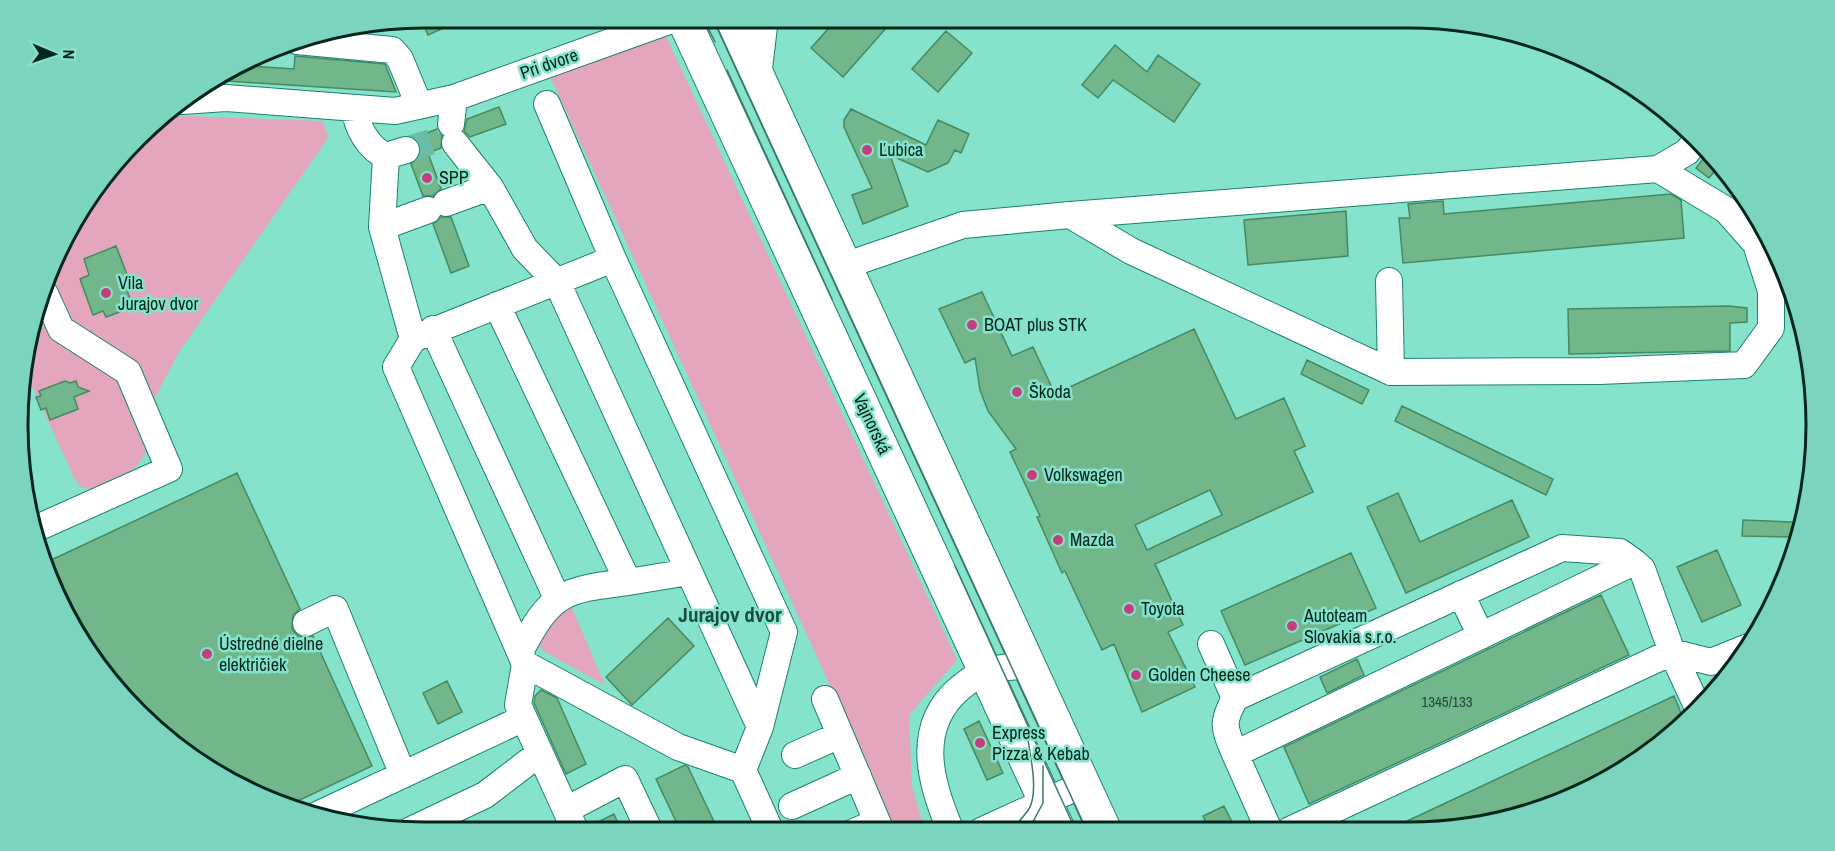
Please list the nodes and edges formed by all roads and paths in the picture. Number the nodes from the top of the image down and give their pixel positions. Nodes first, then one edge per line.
1 (649, 28) edge
2 (688, 28) edge
3 (736, 28) edge
4 (765, 28) edge
5 (319, 43) edge
6 (758, 76) junction
7 (454, 98) junction
8 (199, 100) edge
9 (547, 104) dead end
10 (419, 105) junction
11 (355, 108) junction
12 (1691, 146) edge
13 (1658, 169) junction
14 (490, 187) junction
15 (1070, 216) junction
16 (382, 227) junction
17 (613, 259) junction
18 (844, 266) junction
19 (1389, 281) dead end
20 (556, 282) junction
21 (49, 302) edge
22 (497, 305) junction
23 (423, 334) junction
24 (1391, 372) junction
25 (42, 527) edge
26 (1634, 562) junction
27 (689, 572) junction
28 (628, 582) junction
29 (1461, 594) junction
30 (557, 598) junction
31 (306, 623) dead end
32 (1482, 636) junction
33 (1211, 644) dead end
34 (1672, 652) junction
35 (1735, 652) edge
36 (523, 658) junction
37 (1028, 665) junction
38 (986, 671) junction
39 (1235, 698) junction
40 (825, 699) dead end
41 (1695, 701) edge
42 (524, 718) junction
43 (760, 727) junction
44 (840, 735) junction
45 (540, 753) junction
46 (795, 754) dead end
47 (1235, 754) junction
48 (743, 770) junction
49 (403, 775) junction
50 (858, 776) junction
51 (1084, 784) junction
52 (1047, 801) junction
53 (792, 806) dead end
54 (328, 810) edge
55 (571, 821) edge
56 (428, 822) edge
57 (645, 822) edge
58 (766, 822) edge
59 (877, 822) edge
60 (948, 822) edge
61 (1001, 822) edge
62 (1055, 822) edge
63 (1101, 822) edge
64 (1265, 822) edge
65 (1307, 822) edge

1 - 7 street, Pri dvore
2 - 38 main road, Vajnorská
3 - 6 main road
4 - 6 street
5 - 10 street
6 - 18 main road
7 - 10 street, Pri dvore
7 - 14 street
8 - 11 street, Pri dvore
9 - 17 street
10 - 11 street, Pri dvore
11 - 16 street
12 - 13 street
13 - 15 street
13 - 24 street
14 - 16 street
14 - 20 street
15 - 18 street
15 - 24 street
16 - 23 street
17 - 20 street
17 - 43 street
18 - 37 main road
19 - 24 street
20 - 22 street
20 - 27 street
21 - 25 street
22 - 23 street
22 - 28 street
23 - 30 street
23 - 36 street
26 - 29 street
26 - 32 street
26 - 34 street
27 - 28 street
27 - 43 street
28 - 30 street
29 - 32 street
29 - 39 street
30 - 36 street
31 - 49 street
32 - 47 street
33 - 39 street
34 - 35 street
34 - 41 street
34 - 65 street
36 - 42 street
36 - 48 street
37 - 38 street
37 - 51 main road
38 - 52 main road, Vajnorská
38 - 60 street
39 - 47 street
40 - 44 street
42 - 45 street
42 - 49 street
43 - 48 street
44 - 46 street
44 - 50 street
45 - 55 street
45 - 56 street
47 - 64 street
48 - 58 street
49 - 54 street
50 - 53 street
50 - 59 street
51 - 52 street
51 - 63 main road
52 - 61 street
52 - 62 main road, Vajnorská
55 - 57 street

